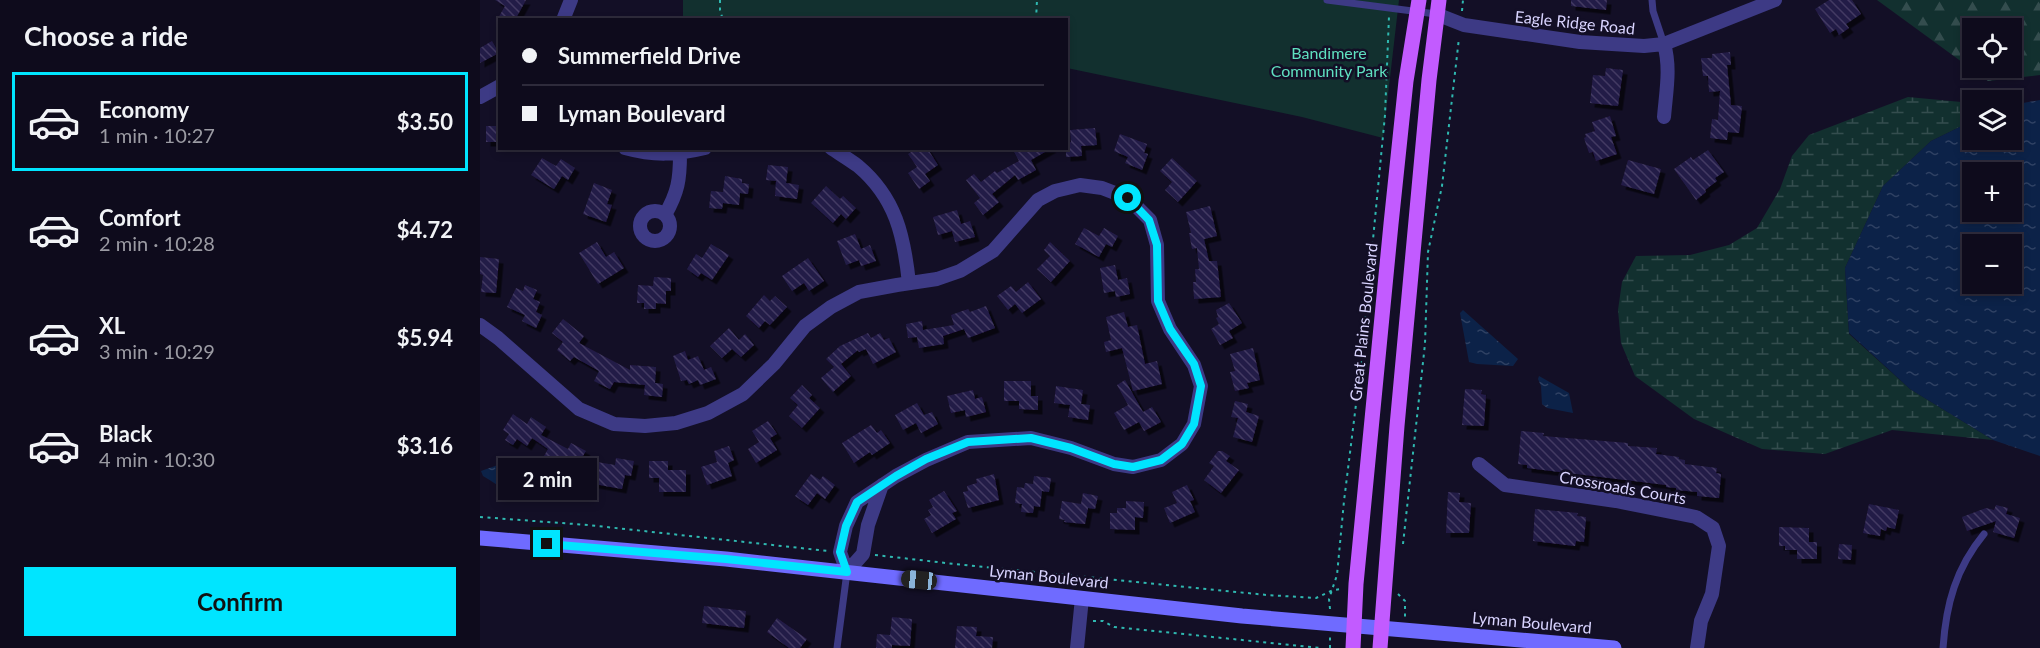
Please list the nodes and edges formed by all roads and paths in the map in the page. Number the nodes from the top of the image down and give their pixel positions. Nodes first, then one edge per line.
1 (571, 0) edge
2 (720, 0) edge
3 (1037, 0) edge
4 (1326, 0) edge
5 (1463, 0) edge
6 (1652, 0) edge
7 (1775, 0) edge
8 (1418, 6) edge
9 (1438, 7) edge
10 (1390, 8) junction
11 (564, 18) edge
12 (723, 18) edge
13 (1036, 18) edge
14 (1460, 24) junction
15 (1664, 44) junction
16 (498, 87) edge
17 (480, 97) edge
18 (1664, 117) dead end
19 (637, 150) edge
20 (697, 150) edge
21 (834, 150) edge
22 (680, 154) junction
23 (665, 215) dead end
24 (909, 283) junction
25 (480, 325) edge
26 (1479, 464) dead end
27 (882, 485) junction
28 (480, 517) edge
29 (1984, 534) dead end
30 (480, 538) edge
31 (1402, 546) dead end
32 (840, 552) junction
33 (863, 554) junction
34 (847, 572) junction
35 (1355, 588) junction
36 (1333, 590) junction
37 (1082, 598) junction
38 (1080, 620) junction
39 (1330, 624) junction
40 (1355, 626) junction
41 (1381, 628) junction
42 (837, 648) edge
43 (1077, 648) edge
44 (1321, 648) edge
45 (1330, 648) edge
46 (1353, 648) edge
47 (1380, 648) edge
48 (1614, 648) edge
49 (1697, 648) edge
50 (1943, 648) edge

1 - 11 street
2 - 12 path
3 - 13 path
4 - 10 lane
5 - 14 path
6 - 15 lane
7 - 15 street, Eagle Ridge Road
8 - 9 lane
8 - 10 lane
8 - 35 main road, Great Plains Boulevard
9 - 14 street, Eagle Ridge Road
9 - 41 main road
10 - 36 path
14 - 15 street, Eagle Ridge Road
14 - 31 path
15 - 18 street
16 - 17 street
19 - 22 street
20 - 22 street
21 - 24 street
22 - 23 street
24 - 25 street
24 - 27 street
26 - 49 street, Crossroads Courts
27 - 32 street
27 - 33 street
28 - 32 path
29 - 50 lane
30 - 34 street, Lyman Boulevard
32 - 34 street
33 - 34 street
33 - 36 path
34 - 37 street, Lyman Boulevard
34 - 42 lane
35 - 36 path
35 - 40 main road, Great Plains Boulevard
36 - 39 path
37 - 38 street
37 - 39 street, Lyman Boulevard
38 - 43 street
38 - 44 path
39 - 40 street, Lyman Boulevard
39 - 45 path
40 - 41 street, Lyman Boulevard
40 - 46 main road, Great Plains Boulevard
41 - 47 main road
41 - 48 street, Lyman Boulevard

